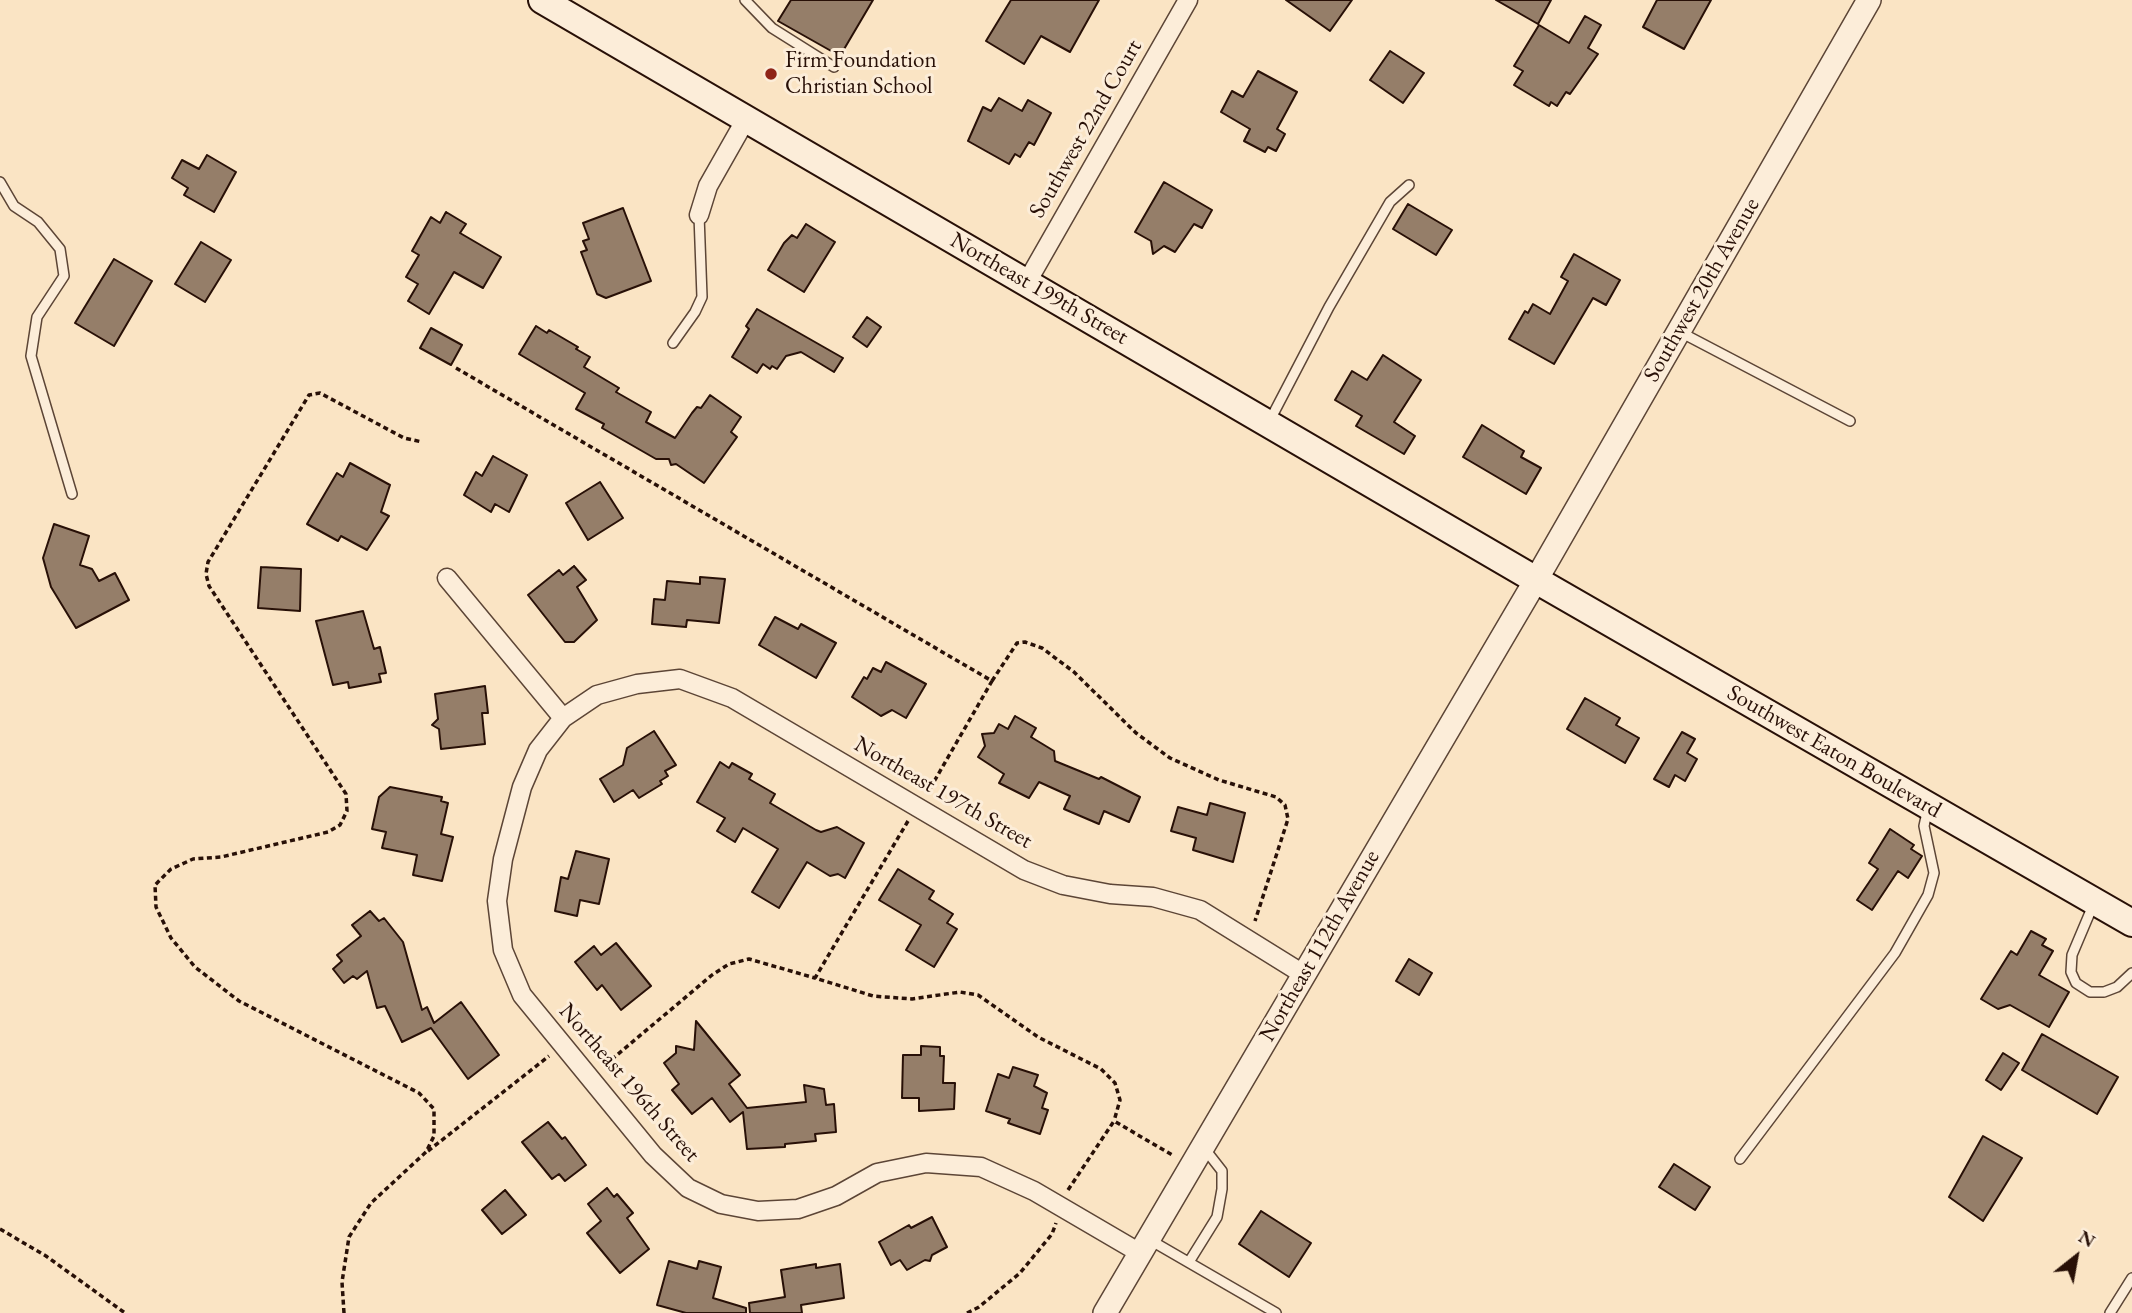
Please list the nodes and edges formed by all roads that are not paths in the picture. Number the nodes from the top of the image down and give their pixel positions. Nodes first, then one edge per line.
1 (542, 0) edge
2 (745, 0) edge
3 (1188, 0) edge
4 (1869, 0) edge
5 (834, 67) dead end
6 (746, 119) junction
7 (0, 182) edge
8 (1409, 185) dead end
9 (699, 215) joint
10 (1027, 282) junction
11 (1679, 331) junction
12 (673, 344) dead end
13 (1850, 421) dead end
14 (1268, 423) junction
15 (72, 494) dead end
16 (447, 578) dead end
17 (1535, 580) junction
18 (563, 718) junction
19 (1928, 806) junction
20 (2094, 901) junction
21 (2132, 923) edge
22 (503, 950) joint
23 (2132, 973) edge
24 (1303, 974) junction
25 (1203, 1146) junction
26 (1740, 1159) dead end
27 (1144, 1246) junction
28 (1189, 1262) junction
29 (2132, 1278) edge
30 (1105, 1313) edge
31 (1276, 1313) edge
32 (2110, 1313) edge

1 - 6 main road, Northeast 199th Street
2 - 5 lane
3 - 10 street, Southwest 22nd Court
4 - 11 street, Southwest 20th Avenue
6 - 9 street
6 - 10 main road, Northeast 199th Street
7 - 15 lane
8 - 14 lane
9 - 12 lane
10 - 14 main road, Northeast 199th Street
11 - 13 lane
11 - 17 street, Southwest 20th Avenue
14 - 17 main road, Northeast 199th Street
16 - 18 street
17 - 19 main road, Southwest Eaton Boulevard
17 - 24 street, Northeast 112th Avenue
18 - 22 street, Northeast 197th Street
18 - 24 street, Northeast 197th Street
19 - 20 main road, Southwest Eaton Boulevard
19 - 26 lane
20 - 21 main road, Southwest Eaton Boulevard
20 - 23 lane
22 - 27 street, Northeast 196th Street
24 - 25 street, Northeast 112th Avenue
25 - 27 street, Northeast 112th Avenue
25 - 28 lane
27 - 28 lane
27 - 30 street, Northeast 112th Avenue
28 - 31 lane
29 - 32 lane

